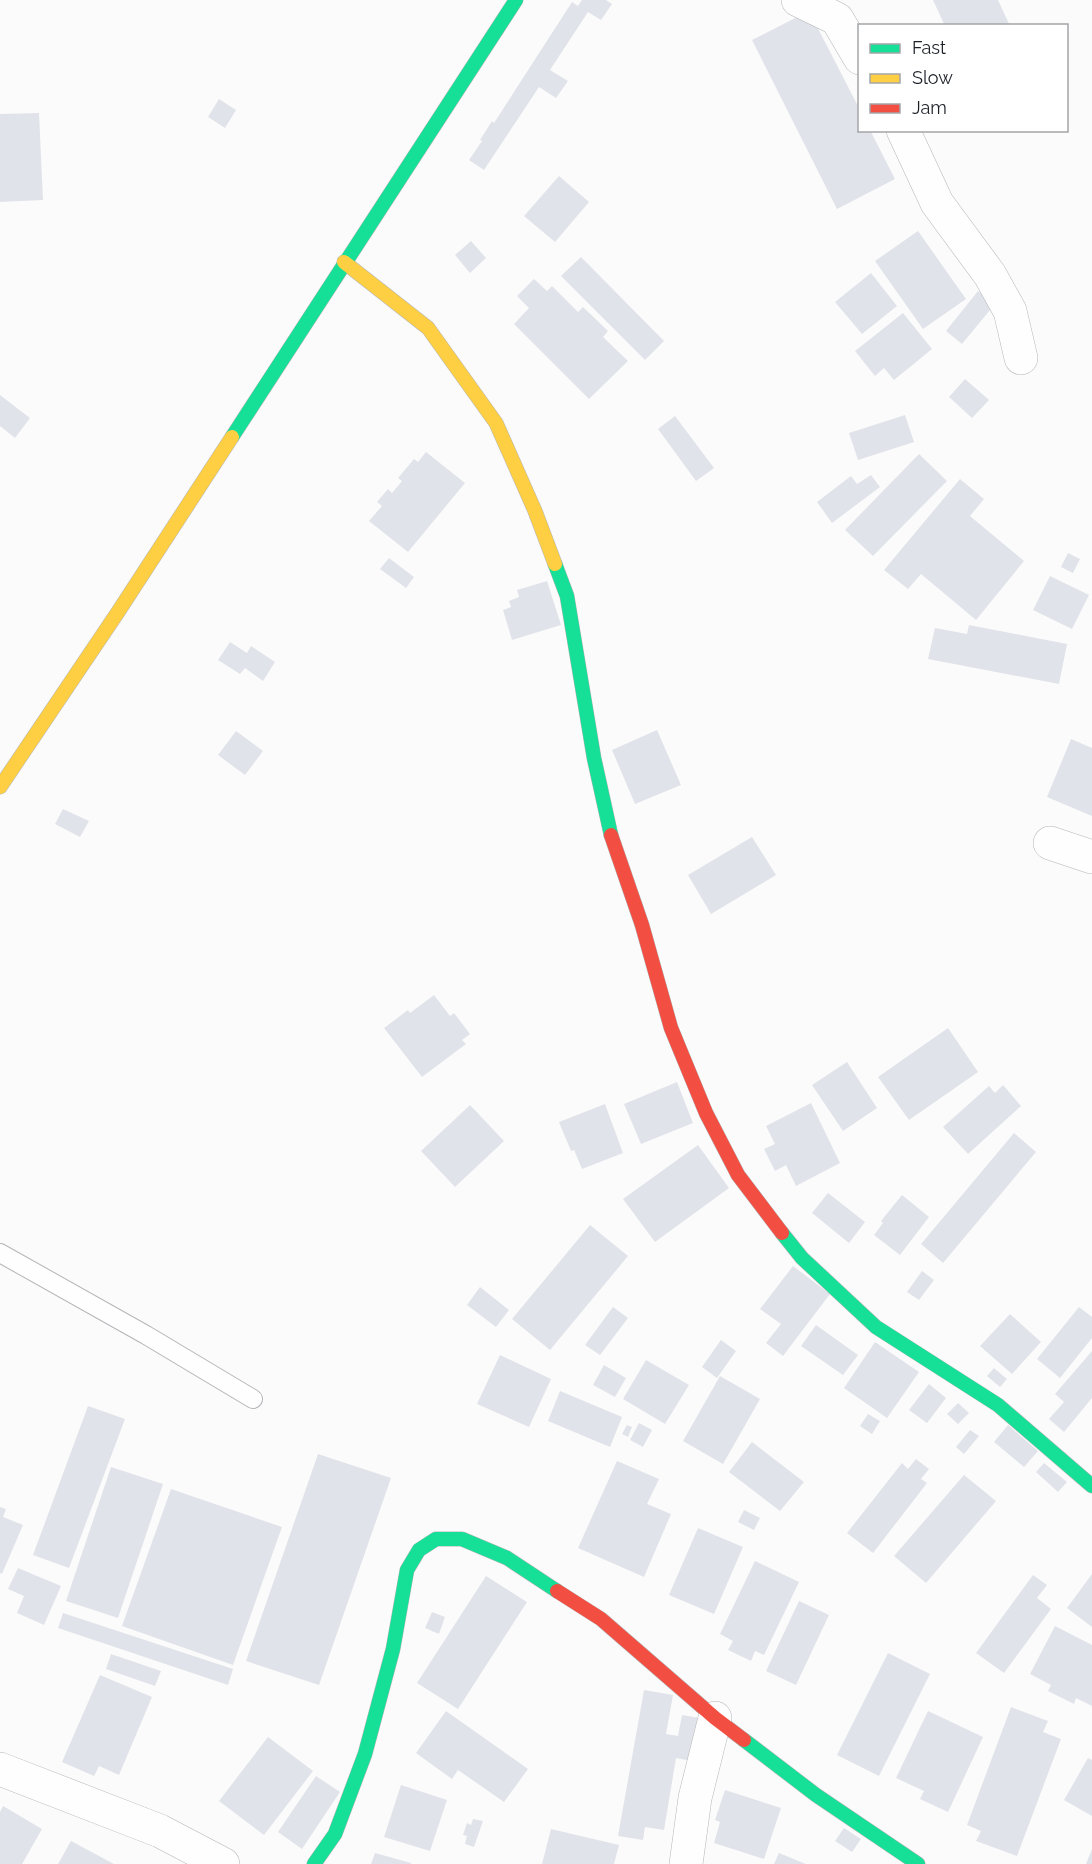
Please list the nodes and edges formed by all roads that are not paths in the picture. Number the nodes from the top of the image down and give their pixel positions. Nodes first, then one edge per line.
1 (516, 0) edge
2 (798, 0) edge
3 (858, 55) edge
4 (904, 132) edge
5 (344, 262) junction
6 (1021, 358) dead end
7 (0, 787) edge
8 (1050, 843) dead end
9 (1092, 857) edge
10 (0, 1253) edge
11 (253, 1399) dead end
12 (1092, 1486) edge
13 (715, 1718) junction
14 (0, 1769) edge
15 (223, 1864) edge
16 (314, 1864) edge
17 (686, 1864) edge
18 (918, 1864) edge

1 - 5 street
2 - 3 street
4 - 6 street
5 - 7 street
5 - 12 street
8 - 9 street
10 - 11 lane
13 - 16 street
13 - 17 street
13 - 18 street
14 - 15 street

